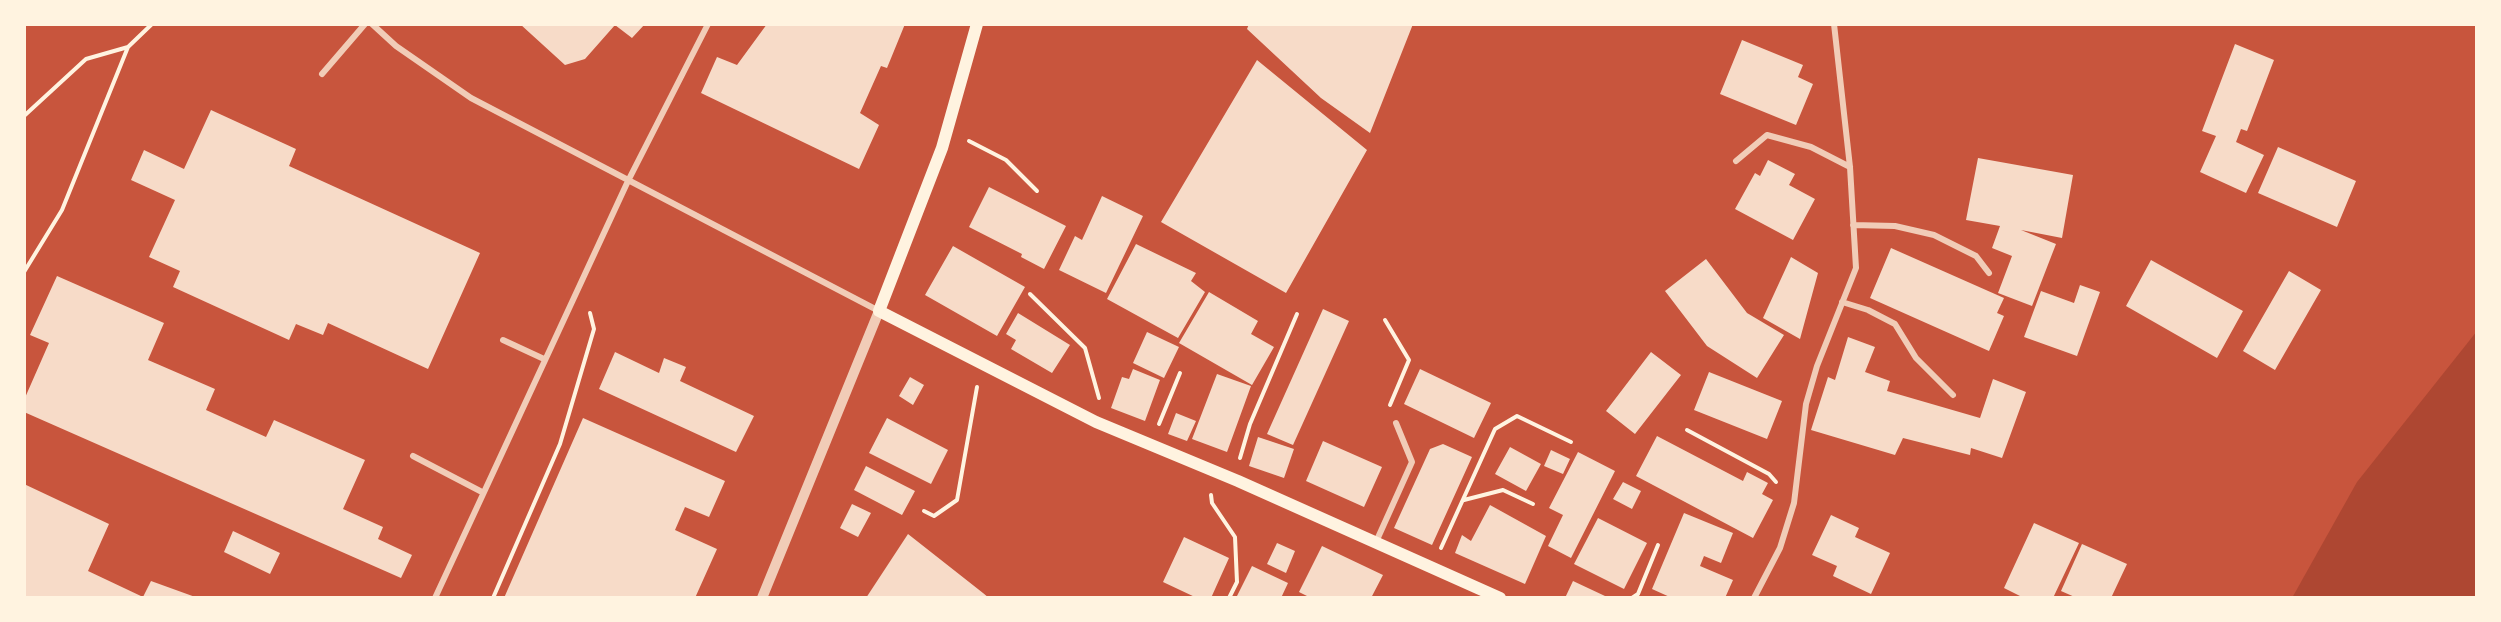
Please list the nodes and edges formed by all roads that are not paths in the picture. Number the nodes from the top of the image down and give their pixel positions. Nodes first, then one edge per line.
1 (364, 24) edge
2 (372, 24) edge
3 (708, 24) edge
4 (977, 24) edge
5 (1834, 24) edge
6 (322, 74) dead end
7 (1736, 161) dead end
8 (1850, 167) junction
9 (628, 181) junction
10 (1853, 225) junction
11 (1989, 273) dead end
12 (1842, 303) junction
13 (879, 311) junction
14 (503, 340) dead end
15 (544, 359) junction
16 (1953, 395) dead end
17 (1396, 423) road end
18 (413, 456) dead end
19 (482, 492) junction
20 (1376, 543) junction
21 (435, 598) edge
22 (762, 598) edge
23 (1500, 598) edge
24 (1754, 598) edge

1 - 6 street
2 - 9 street
3 - 9 street
4 - 13 main road
5 - 8 street
7 - 8 street
8 - 10 street
9 - 13 street
9 - 15 street
10 - 11 street
10 - 12 street
12 - 16 street
12 - 24 street
13 - 20 main road
13 - 22 street
14 - 15 street
15 - 19 street
17 - 20 street
18 - 19 street
19 - 21 street
20 - 23 main road

